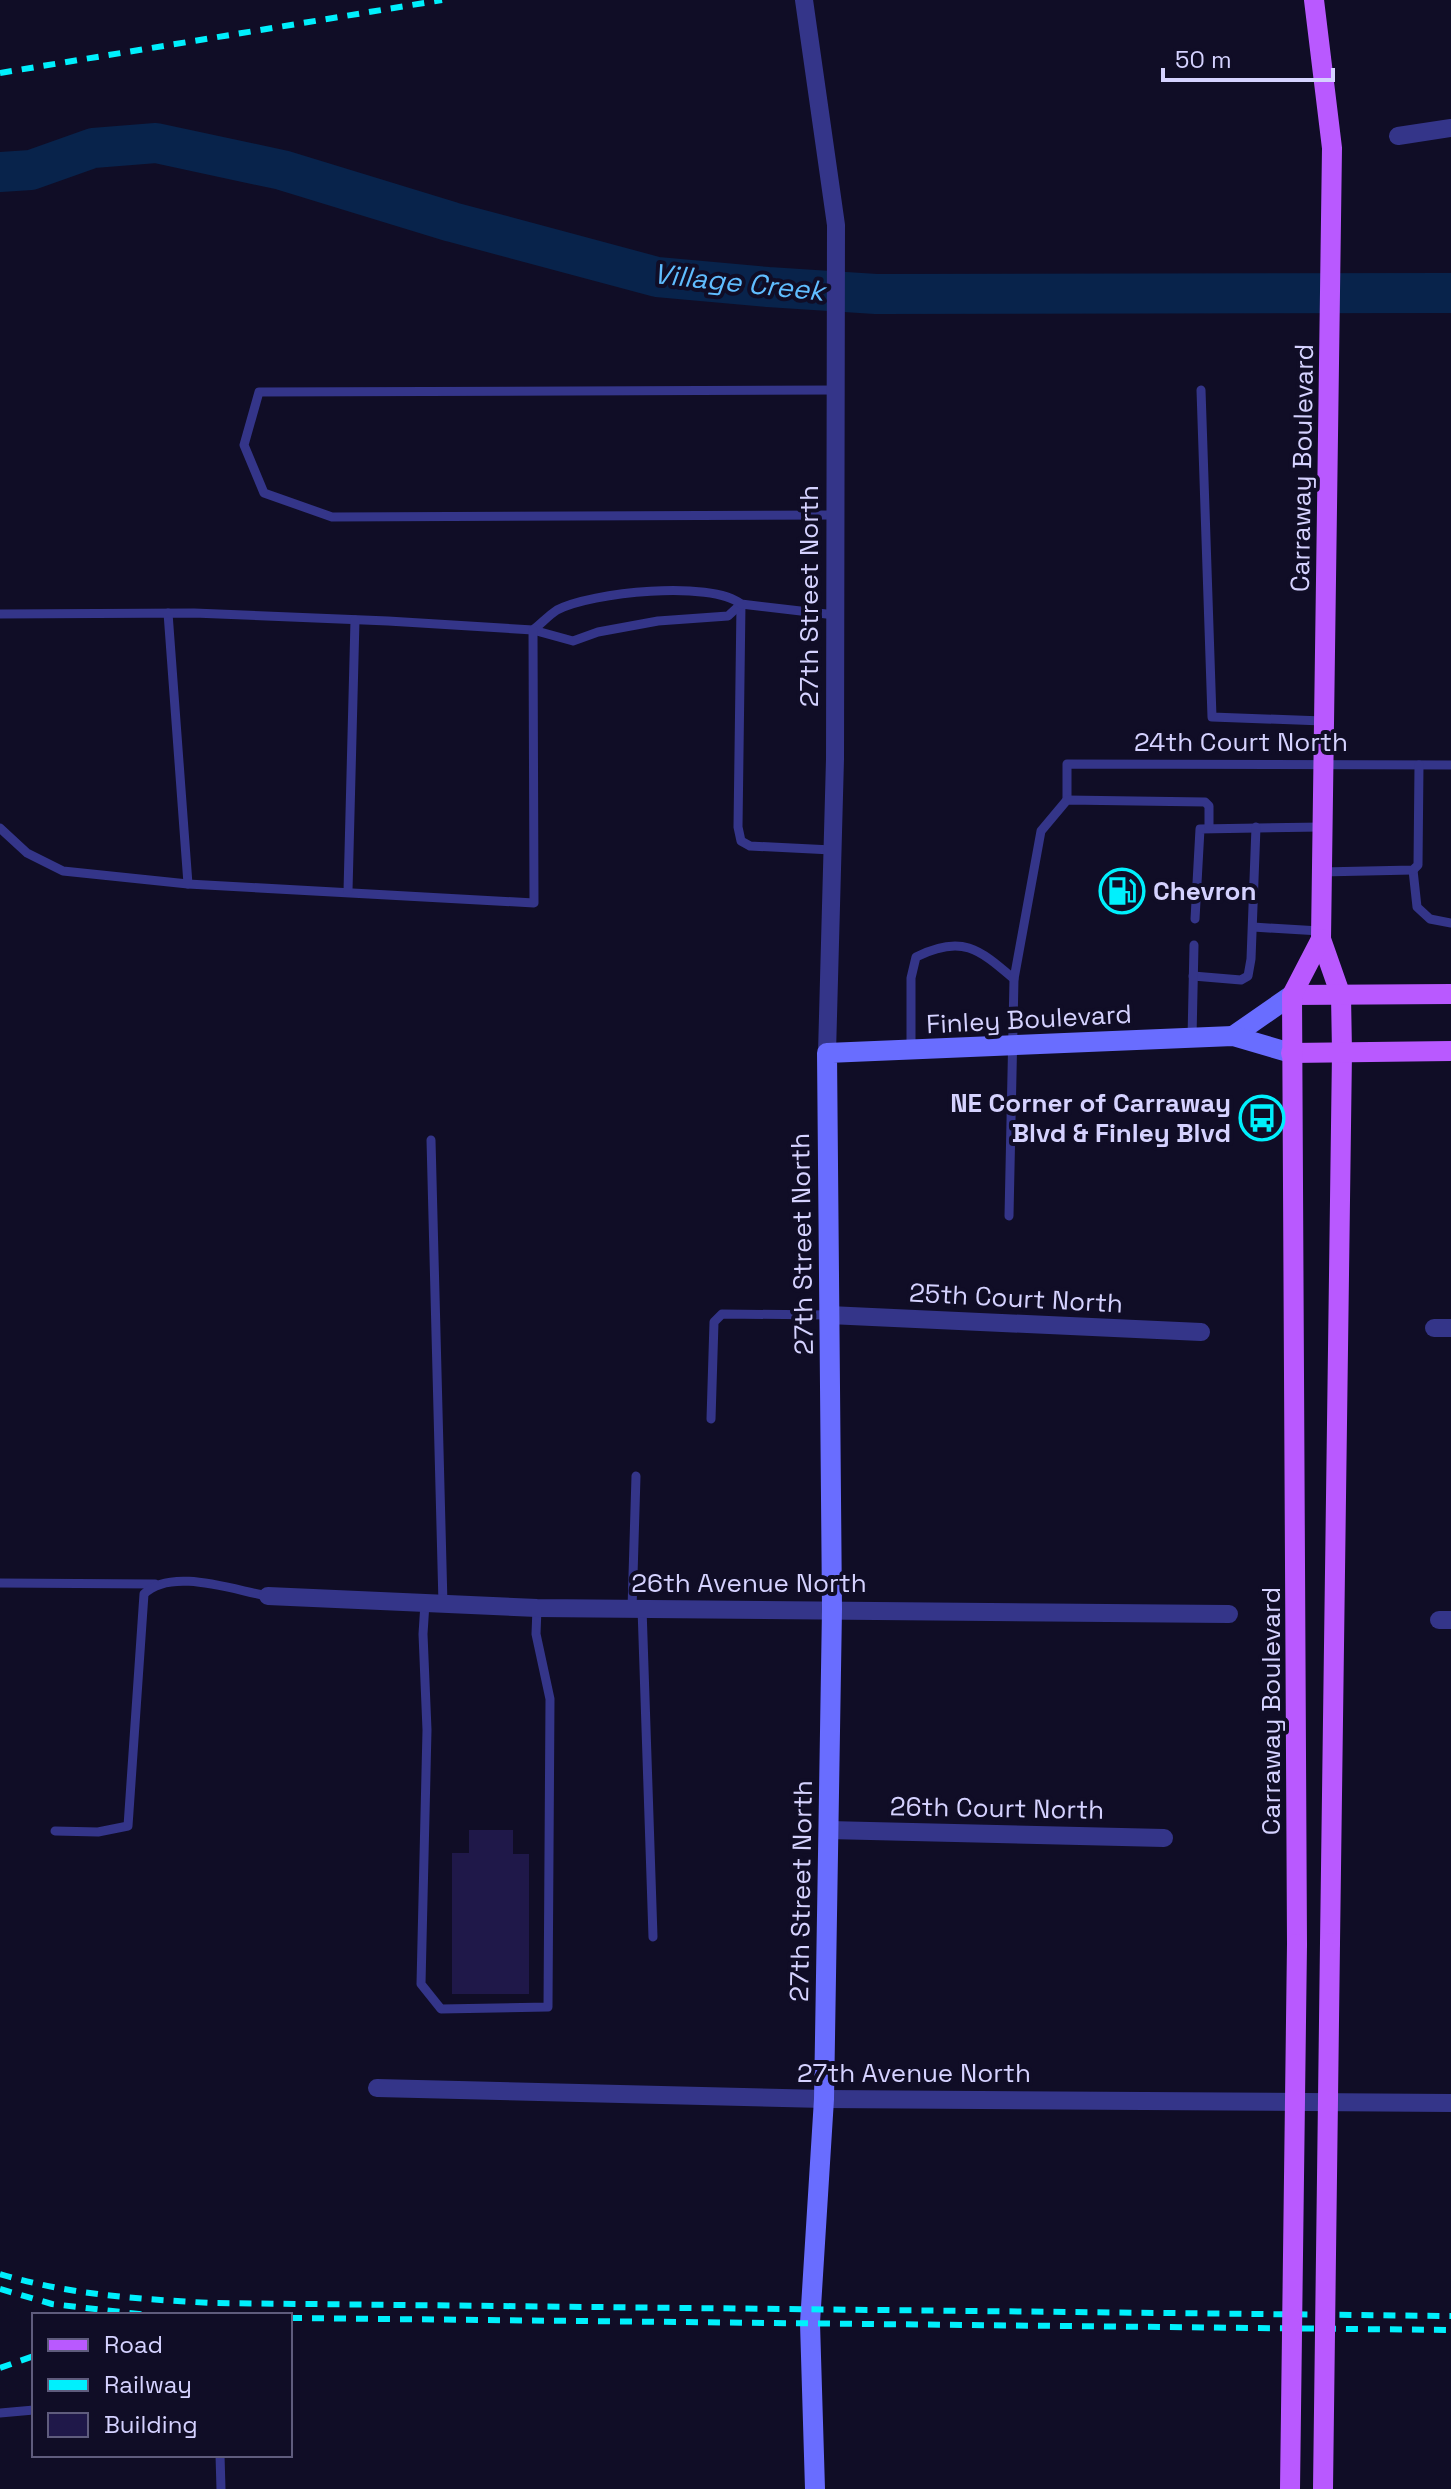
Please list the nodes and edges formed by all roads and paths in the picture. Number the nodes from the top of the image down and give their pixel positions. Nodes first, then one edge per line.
1 (804, 0) edge
2 (1314, 0) edge
3 (1451, 128) edge
4 (1398, 136) dead end
5 (836, 390) junction
6 (1201, 390) dead end
7 (835, 515) junction
8 (741, 604) junction
9 (168, 613) junction
10 (0, 614) edge
11 (835, 615) junction
12 (355, 620) junction
13 (533, 630) junction
14 (1323, 721) junction
15 (1322, 764) junction
16 (1419, 765) junction
17 (1451, 765) edge
18 (1067, 800) junction
19 (1209, 826) junction
20 (1256, 827) junction
21 (1322, 827) junction
22 (0, 828) edge
23 (832, 850) junction
24 (1413, 870) junction
25 (1321, 872) junction
26 (188, 884) junction
27 (348, 891) junction
28 (1195, 919) dead end
29 (1451, 923) edge
30 (1253, 927) junction
31 (1320, 935) junction
32 (1194, 945) dead end
33 (1193, 976) junction
34 (1014, 979) junction
35 (1451, 994) edge
36 (1292, 995) junction
37 (1341, 996) junction
38 (1233, 1036) junction
39 (1192, 1038) junction
40 (1010, 1046) junction
41 (911, 1050) junction
42 (1451, 1051) edge
43 (1342, 1052) junction
44 (827, 1053) junction
45 (1291, 1053) junction
46 (431, 1140) dead end
47 (1009, 1216) dead end
48 (829, 1315) junction
49 (1201, 1332) dead end
50 (711, 1419) dead end
51 (636, 1476) dead end
52 (0, 1583) edge
53 (155, 1584) junction
54 (268, 1596) joint
55 (434, 1604) junction
56 (537, 1608) junction
57 (637, 1608) junction
58 (832, 1609) junction
59 (1229, 1614) dead end
60 (828, 1830) junction
61 (55, 1831) dead end
62 (1164, 1838) dead end
63 (653, 1937) dead end
64 (377, 2088) dead end
65 (824, 2099) junction
66 (1451, 2103) edge
67 (32, 2410) edge
68 (0, 2413) edge
69 (220, 2457) edge
70 (221, 2489) edge
71 (815, 2489) edge
72 (1290, 2489) edge
73 (1323, 2489) edge

1 - 5 street, 27th Street North
2 - 14 main road, Carraway Boulevard
3 - 4 street
5 - 7 street, 27th Street North
5 - 7 lane
6 - 14 lane
7 - 11 street, 27th Street North
8 - 11 lane
8 - 13 lane
8 - 13 lane
8 - 23 lane
9 - 10 lane
9 - 12 lane
9 - 26 lane
11 - 23 street, 27th Street North
12 - 13 lane
12 - 27 lane
13 - 27 lane
14 - 15 main road, Carraway Boulevard
15 - 16 lane, 24th Court North
15 - 18 lane, 24th Court North
15 - 21 main road, Carraway Boulevard
16 - 17 lane, 24th Court North
16 - 24 lane
18 - 19 lane
18 - 34 lane
19 - 20 lane
19 - 28 lane
20 - 21 lane
20 - 30 lane
21 - 25 main road, Carraway Boulevard
22 - 26 lane
23 - 44 street, 27th Street North
24 - 25 lane
24 - 29 lane
25 - 31 main road, Carraway Boulevard
26 - 27 lane
30 - 31 lane
30 - 33 lane
31 - 36 main road, Carraway Boulevard
31 - 37 main road, Carraway Boulevard
32 - 33 lane
33 - 39 lane
34 - 40 lane
34 - 41 lane
35 - 37 main road
36 - 37 main road
36 - 38 street
36 - 45 main road, Carraway Boulevard
37 - 43 main road, Carraway Boulevard
38 - 39 street, Finley Boulevard
38 - 45 street, Finley Boulevard
39 - 40 street, Finley Boulevard
40 - 41 street, Finley Boulevard
40 - 47 lane
41 - 44 street, Finley Boulevard
42 - 43 main road, Finley Boulevard
43 - 45 main road, Finley Boulevard
43 - 73 main road, Carraway Boulevard, bridge
44 - 48 street, 27th Street North
45 - 72 main road, Carraway Boulevard, bridge
46 - 55 lane
48 - 49 street, 25th Court North
48 - 50 lane
48 - 58 street, 27th Street North
51 - 57 lane
52 - 53 lane
53 - 54 lane
53 - 61 lane
54 - 55 street, 26th Avenue North
55 - 56 street, 26th Avenue North
55 - 56 lane
56 - 57 street, 26th Avenue North
57 - 58 street, 26th Avenue North
57 - 63 lane
58 - 59 street, 26th Avenue North
58 - 60 street, 27th Street North
60 - 62 street, 26th Court North
60 - 65 street, 27th Street North
64 - 65 street, 27th Avenue North
65 - 66 street, 27th Avenue North
65 - 71 street, 27th Street North
67 - 68 lane
69 - 70 lane

